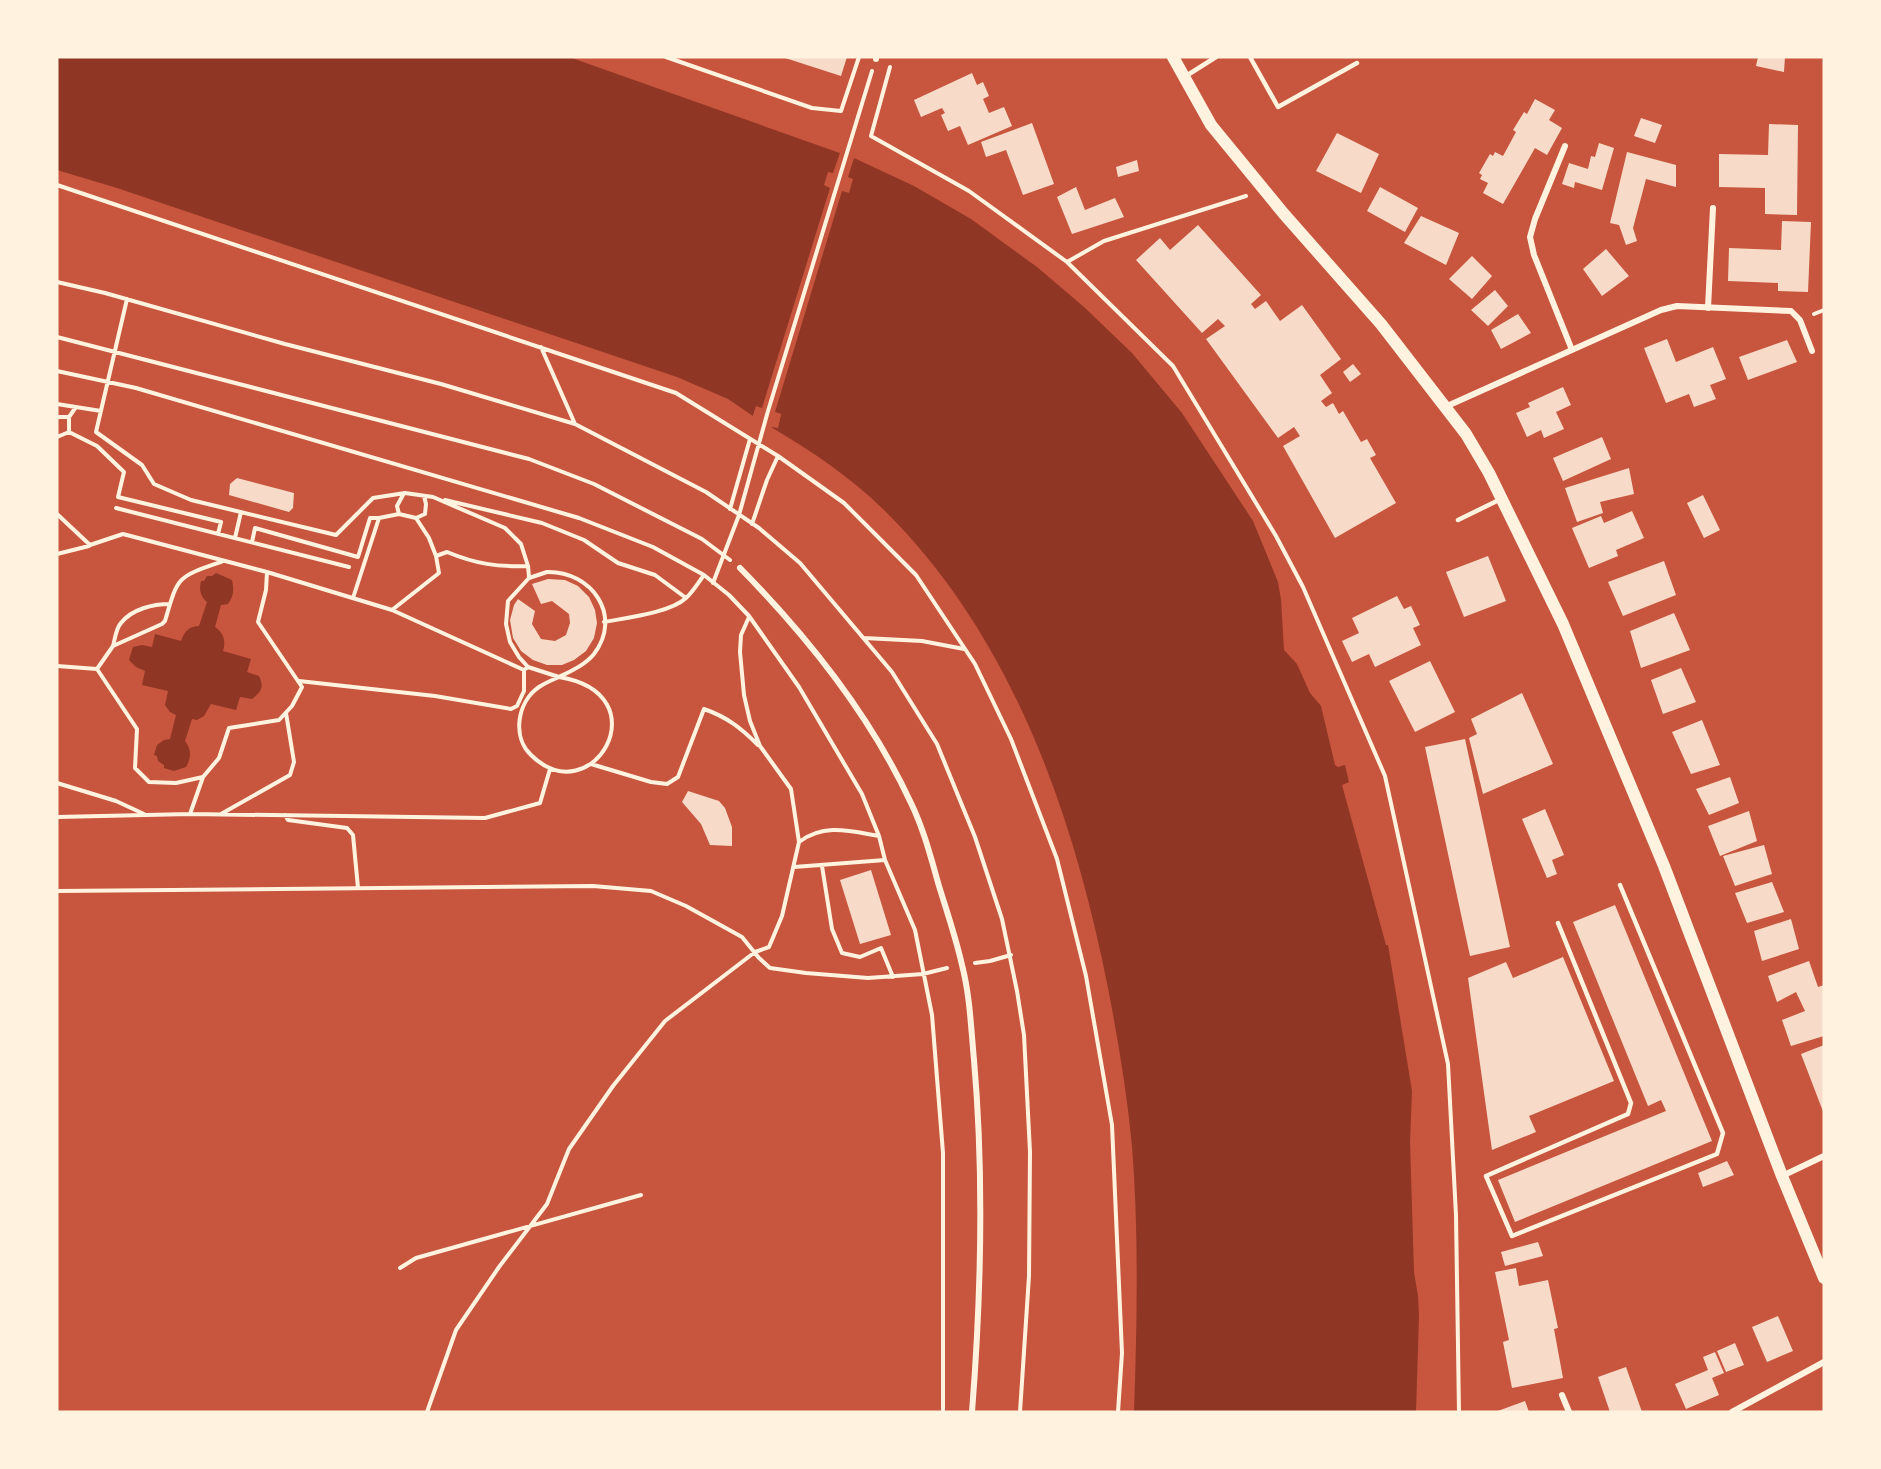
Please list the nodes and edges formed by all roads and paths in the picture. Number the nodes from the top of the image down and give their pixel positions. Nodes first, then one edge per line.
1 (666, 57) edge
2 (859, 57) edge
3 (1173, 57) edge
4 (1216, 57) edge
5 (1250, 57) edge
6 (891, 63) dead end
7 (1358, 63) dead end
8 (873, 67) dead end
9 (1183, 78) junction
10 (1565, 146) dead end
11 (57, 185) edge
12 (1247, 196) dead end
13 (1713, 208) dead end
14 (1067, 262) junction
15 (57, 282) edge
16 (127, 299) junction
17 (1708, 308) junction
18 (57, 337) edge
19 (540, 346) junction
20 (1572, 350) junction
21 (1812, 351) dead end
22 (114, 353) junction
23 (57, 371) edge
24 (107, 382) junction
25 (57, 404) edge
26 (76, 407) junction
27 (1445, 407) junction
28 (101, 411) junction
29 (57, 417) edge
30 (69, 417) junction
31 (575, 424) junction
32 (69, 432) junction
33 (57, 437) edge
34 (750, 439) junction
35 (778, 456) junction
36 (405, 493) junction
37 (424, 496) junction
38 (433, 497) junction
39 (1501, 499) junction
40 (116, 508) dead end
41 (730, 509) junction
42 (241, 512) junction
43 (57, 514) edge
44 (399, 514) junction
45 (740, 514) junction
46 (379, 518) junction
47 (416, 518) junction
48 (1458, 520) dead end
49 (218, 534) junction
50 (235, 538) junction
51 (252, 542) junction
52 (90, 545) junction
53 (57, 554) edge
54 (436, 556) junction
55 (725, 556) junction
56 (222, 562) junction
57 (528, 566) junction
58 (349, 567) dead end
59 (740, 568) dead end
60 (267, 572) junction
61 (704, 575) junction
62 (529, 577) dead end
63 (713, 583) junction
64 (353, 598) junction
65 (686, 598) junction
66 (170, 604) junction
67 (392, 610) junction
68 (749, 616) junction
69 (603, 622) junction
70 (863, 638) dead end
71 (113, 646) junction
72 (965, 649) junction
73 (57, 666) edge
74 (526, 668) junction
75 (97, 669) junction
76 (559, 677) junction
77 (298, 681) junction
78 (286, 713) junction
79 (760, 746) junction
80 (590, 764) junction
81 (550, 769) junction
82 (203, 777) junction
83 (57, 783) edge
84 (190, 814) junction
85 (220, 814) junction
86 (145, 815) junction
87 (285, 815) junction
88 (57, 817) edge
89 (879, 836) junction
90 (800, 842) junction
91 (885, 860) junction
92 (822, 866) junction
93 (794, 867) junction
94 (1620, 885) dead end
95 (358, 888) junction
96 (57, 891) edge
97 (1558, 923) dead end
98 (755, 952) junction
99 (1011, 956) dead end
100 (962, 964) junction
101 (923, 974) junction
102 (893, 977) junction
103 (1824, 1156) edge
104 (1782, 1176) junction
105 (641, 1195) dead end
106 (530, 1225) junction
107 (400, 1268) dead end
108 (1824, 1278) edge
109 (1824, 1362) edge
110 (1562, 1395) dead end
111 (427, 1412) edge
112 (943, 1412) edge
113 (972, 1412) edge
114 (1118, 1412) edge
115 (1459, 1412) edge
116 (1569, 1412) edge
117 (1732, 1412) edge

1 - 2 path
3 - 9 main road
4 - 9 lane
5 - 7 lane
6 - 14 path
8 - 45 path
9 - 27 main road
10 - 20 street
11 - 19 path
12 - 14 path
13 - 17 street
14 - 115 path
15 - 16 path
16 - 22 path
16 - 31 path
17 - 20 street
17 - 21 street
18 - 22 path
19 - 31 path
19 - 34 path
20 - 27 street
22 - 24 path
22 - 55 path
23 - 24 path
24 - 28 path
24 - 61 path
25 - 26 path
26 - 28 path
26 - 30 path
27 - 39 main road
28 - 42 path
29 - 30 path
30 - 32 path
31 - 41 path
32 - 33 path
32 - 49 path
34 - 35 path
34 - 41 path
35 - 45 path
35 - 72 path
36 - 37 path
36 - 42 path
36 - 44 path
37 - 38 path
37 - 47 path
38 - 57 path
38 - 65 path
39 - 48 lane
39 - 104 main road
40 - 49 path
41 - 45 path
42 - 50 path
43 - 52 path
44 - 46 path
44 - 47 path
45 - 55 path
46 - 51 path
46 - 64 path
47 - 54 path
49 - 50 path
50 - 51 path
51 - 58 path
52 - 53 path
52 - 56 path
54 - 57 path
54 - 67 path
55 - 63 path
56 - 60 path
56 - 66 path
57 - 62 path
59 - 100 street
60 - 64 path
60 - 77 path
61 - 63 path
61 - 65 path
63 - 68 path
64 - 67 path
65 - 69 path
66 - 71 path
66 - 71 path
67 - 74 path
68 - 79 path
68 - 89 path
69 - 74 path
69 - 76 path
70 - 72 path
71 - 75 path
72 - 114 path
73 - 75 path
74 - 76 path
74 - 77 path
75 - 82 path
76 - 80 path
76 - 81 path
77 - 78 path
78 - 82 path
78 - 85 path
79 - 80 path
79 - 90 path
80 - 81 path
81 - 87 path
82 - 84 path
83 - 86 path
84 - 85 path
84 - 86 path
85 - 87 path
86 - 88 path
87 - 95 path
89 - 90 path
89 - 91 path
90 - 93 path
91 - 92 path
91 - 101 path
92 - 93 path
92 - 102 path
93 - 98 path
94 - 97 lane
95 - 96 path
95 - 98 path
98 - 102 path
98 - 106 path
99 - 100 path
100 - 101 path
100 - 113 street
101 - 102 path
101 - 112 path
103 - 104 street
104 - 108 main road
105 - 106 path
106 - 107 path
106 - 111 path
109 - 117 street
110 - 116 street

